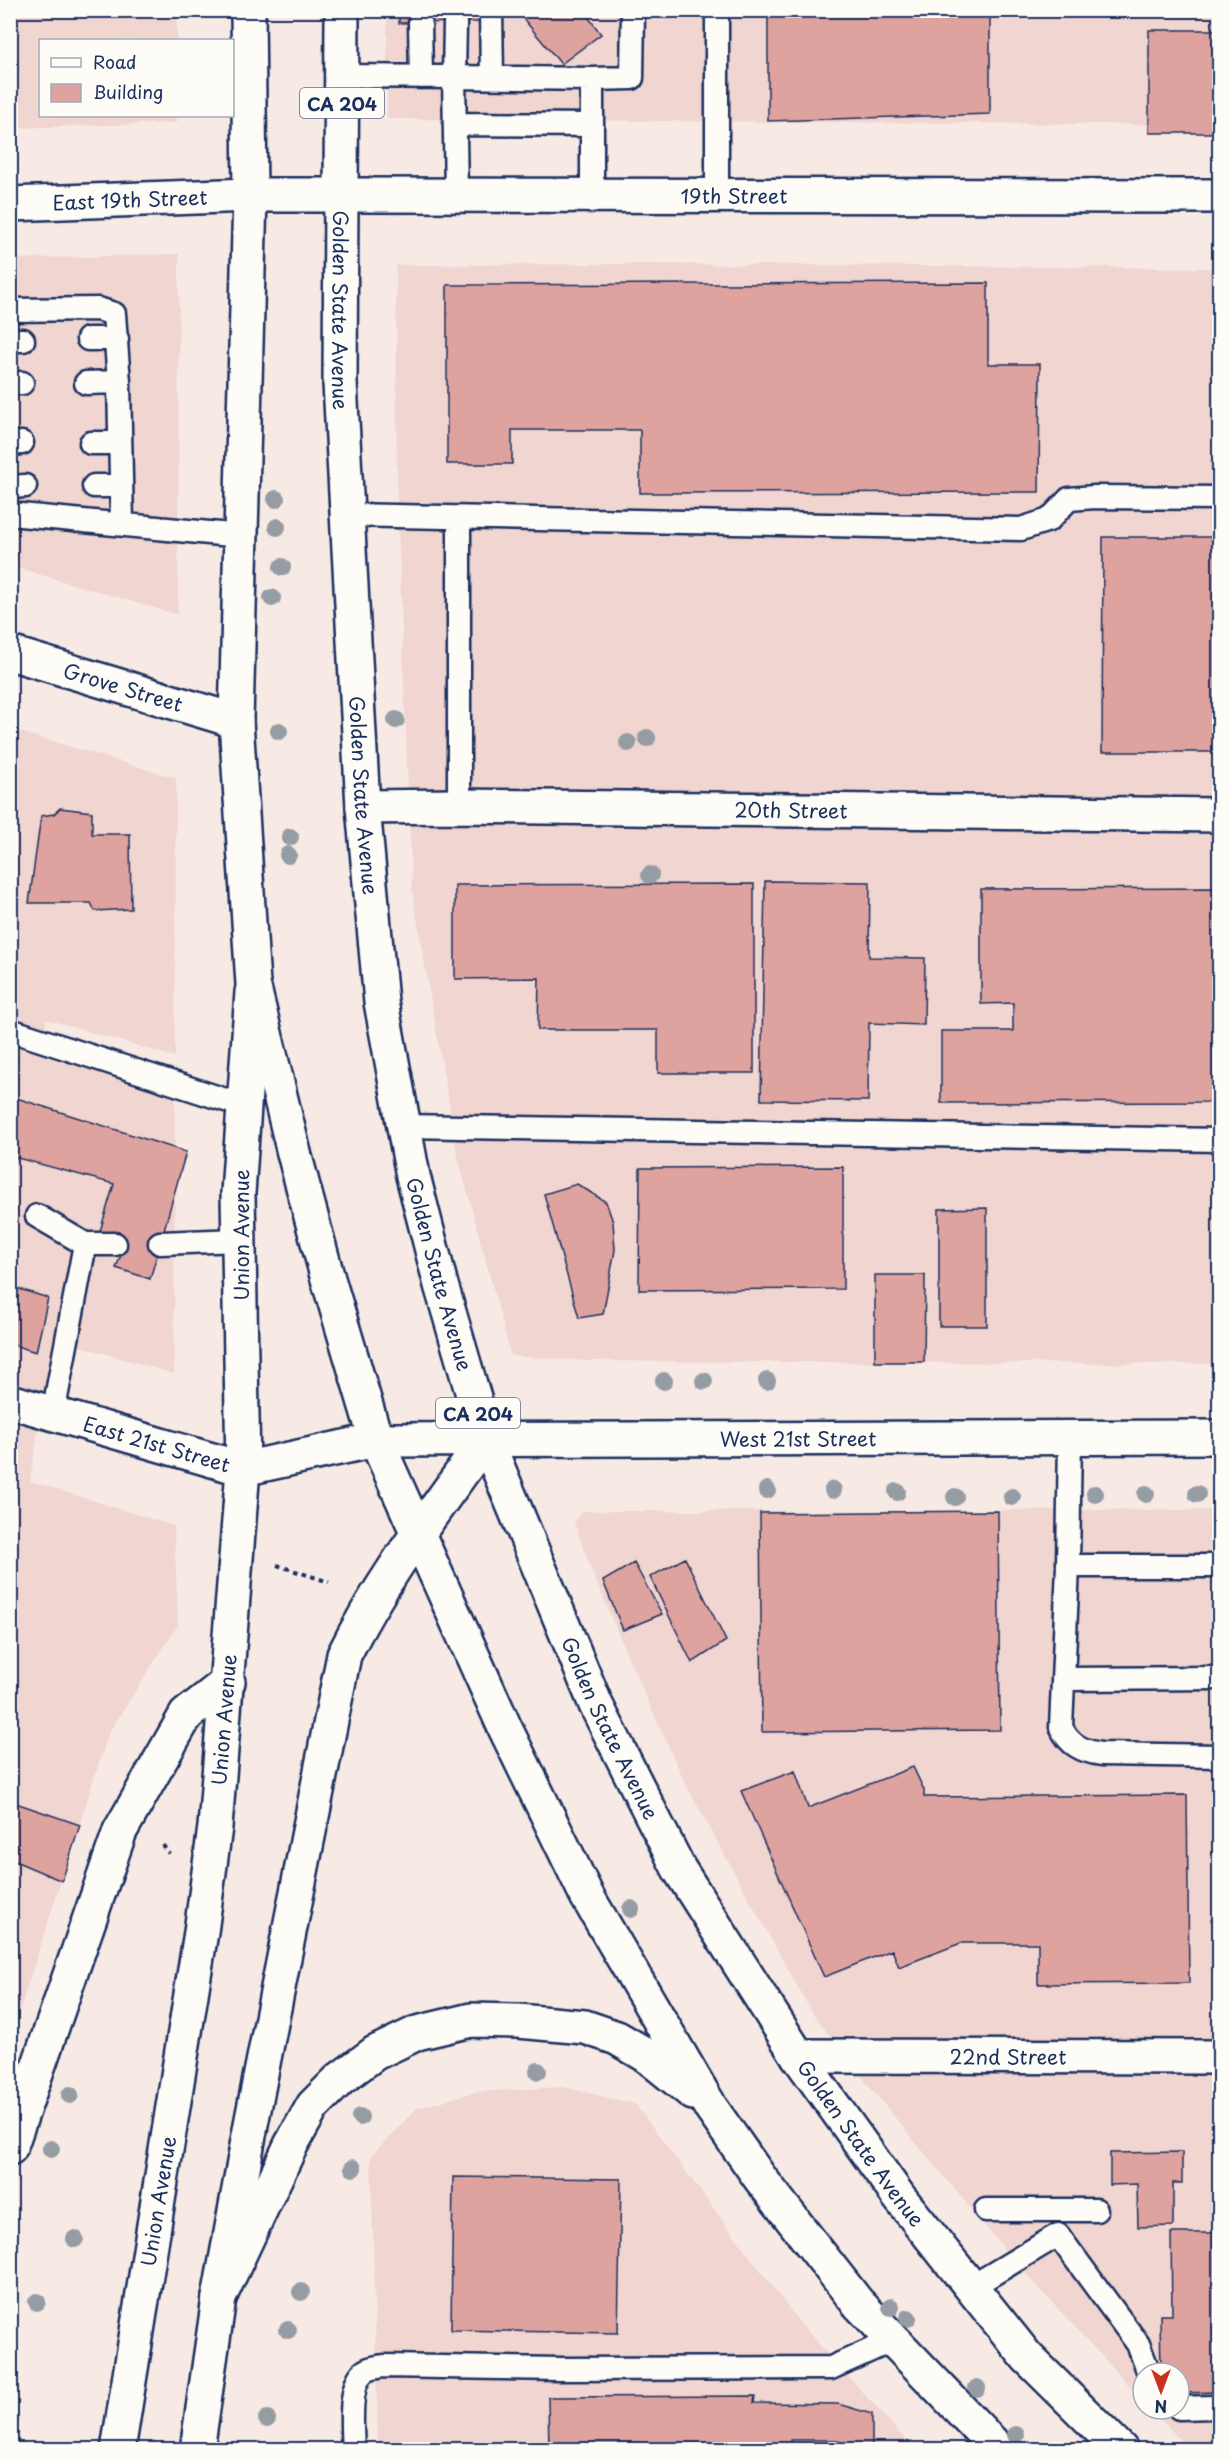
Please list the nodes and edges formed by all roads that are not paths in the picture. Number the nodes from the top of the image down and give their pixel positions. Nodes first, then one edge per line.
1 (248, 10) edge
2 (342, 10) edge
3 (490, 10) edge
4 (633, 10) edge
5 (717, 10) edge
6 (420, 22) dead end
7 (454, 22) dead end
8 (342, 76) junction
9 (421, 77) junction
10 (454, 77) junction
11 (492, 77) junction
12 (592, 79) junction
13 (454, 124) junction
14 (592, 125) junction
15 (250, 195) junction
16 (341, 195) junction
17 (456, 195) junction
18 (592, 195) junction
19 (717, 195) junction
20 (1220, 196) edge
21 (10, 204) edge
22 (10, 310) edge
23 (88, 339) dead end
24 (117, 339) junction
25 (119, 382) junction
26 (86, 383) dead end
27 (91, 443) dead end
28 (120, 443) junction
29 (94, 486) dead end
30 (120, 486) junction
31 (1220, 498) edge
32 (10, 514) edge
33 (347, 515) junction
34 (459, 518) junction
35 (122, 524) junction
36 (241, 537) junction
37 (10, 653) edge
38 (236, 721) junction
39 (459, 806) junction
40 (363, 807) junction
41 (1220, 815) edge
42 (253, 984) junction
43 (10, 1030) edge
44 (244, 1106) junction
45 (404, 1126) junction
46 (1220, 1140) edge
47 (37, 1216) dead end
48 (239, 1240) junction
49 (85, 1244) junction
50 (115, 1244) dead end
51 (160, 1244) dead end
52 (10, 1401) edge
53 (53, 1414) junction
54 (1070, 1437) junction
55 (1220, 1437) edge
56 (486, 1439) junction
57 (376, 1440) junction
58 (243, 1469) junction
59 (418, 1534) junction
60 (1068, 1566) junction
61 (1220, 1566) edge
62 (1220, 1678) edge
63 (1063, 1679) junction
64 (228, 1682) junction
65 (1220, 1756) edge
66 (798, 2056) junction
67 (1220, 2057) edge
68 (711, 2108) junction
69 (10, 2148) edge
70 (986, 2211) dead end
71 (1058, 2211) junction
72 (1096, 2211) dead end
73 (1058, 2235) junction
74 (971, 2287) junction
75 (219, 2298) junction
76 (893, 2340) junction
77 (1144, 2361) edge
78 (1214, 2407) dead end
79 (1191, 2408) edge
80 (120, 2437) edge
81 (198, 2443) edge
82 (352, 2450) edge
83 (999, 2450) edge
84 (1121, 2450) edge

1 - 15 main road
2 - 8 main road, CA 204
3 - 11 lane
4 - 12 lane
5 - 19 lane
6 - 9 lane
7 - 10 lane
8 - 9 lane
8 - 16 main road, CA 204
9 - 10 lane
10 - 11 lane
10 - 13 lane
11 - 12 lane
12 - 14 lane
13 - 14 lane
13 - 17 lane
14 - 18 lane
15 - 16 main road, 19th Street
15 - 21 main road, East 19th Street
15 - 36 main road
16 - 17 main road, 19th Street
16 - 33 main road, Golden State Avenue / CA 204
17 - 18 main road, 19th Street
18 - 19 main road, 19th Street
19 - 20 main road, 19th Street
22 - 24 lane
23 - 24 lane
24 - 25 lane
25 - 26 lane
25 - 28 lane
27 - 28 lane
28 - 30 lane
29 - 30 lane
30 - 35 lane
31 - 34 lane
32 - 35 lane
33 - 34 lane
33 - 40 main road, Golden State Avenue / CA 204
34 - 39 lane
35 - 36 lane
36 - 38 main road
37 - 38 main road, Grove Street
38 - 42 main road
39 - 40 main road, 20th Street
39 - 41 main road, 20th Street
40 - 45 main road, Golden State Avenue / CA 204
42 - 44 main road, Union Avenue
42 - 57 main road
43 - 44 lane
44 - 48 main road, Union Avenue
45 - 46 lane
45 - 56 main road, Golden State Avenue / CA 204
47 - 49 lane
48 - 51 lane
48 - 58 main road, Union Avenue
49 - 50 lane
49 - 53 lane
52 - 53 main road, East 21st Street
53 - 58 main road, East 21st Street
54 - 55 main road, West 21st Street
54 - 56 main road, West 21st Street
54 - 60 lane
56 - 57 main road, West 21st Street
56 - 59 main road
56 - 66 main road, Golden State Avenue / CA 204
57 - 58 main road, East 21st Street
57 - 59 main road
58 - 64 main road, Union Avenue
59 - 68 main road
59 - 75 main road
60 - 61 lane
60 - 63 lane
62 - 63 lane
63 - 65 lane
64 - 69 main road
64 - 80 main road, Union Avenue
66 - 67 main road, 22nd Street
66 - 74 main road, Golden State Avenue / CA 204
68 - 75 main road
68 - 76 main road
70 - 71 lane
71 - 72 lane
71 - 73 lane
73 - 74 lane
73 - 77 lane
74 - 84 main road, Golden State Avenue / CA 204
75 - 81 main road
76 - 82 lane
76 - 83 main road
78 - 79 lane

